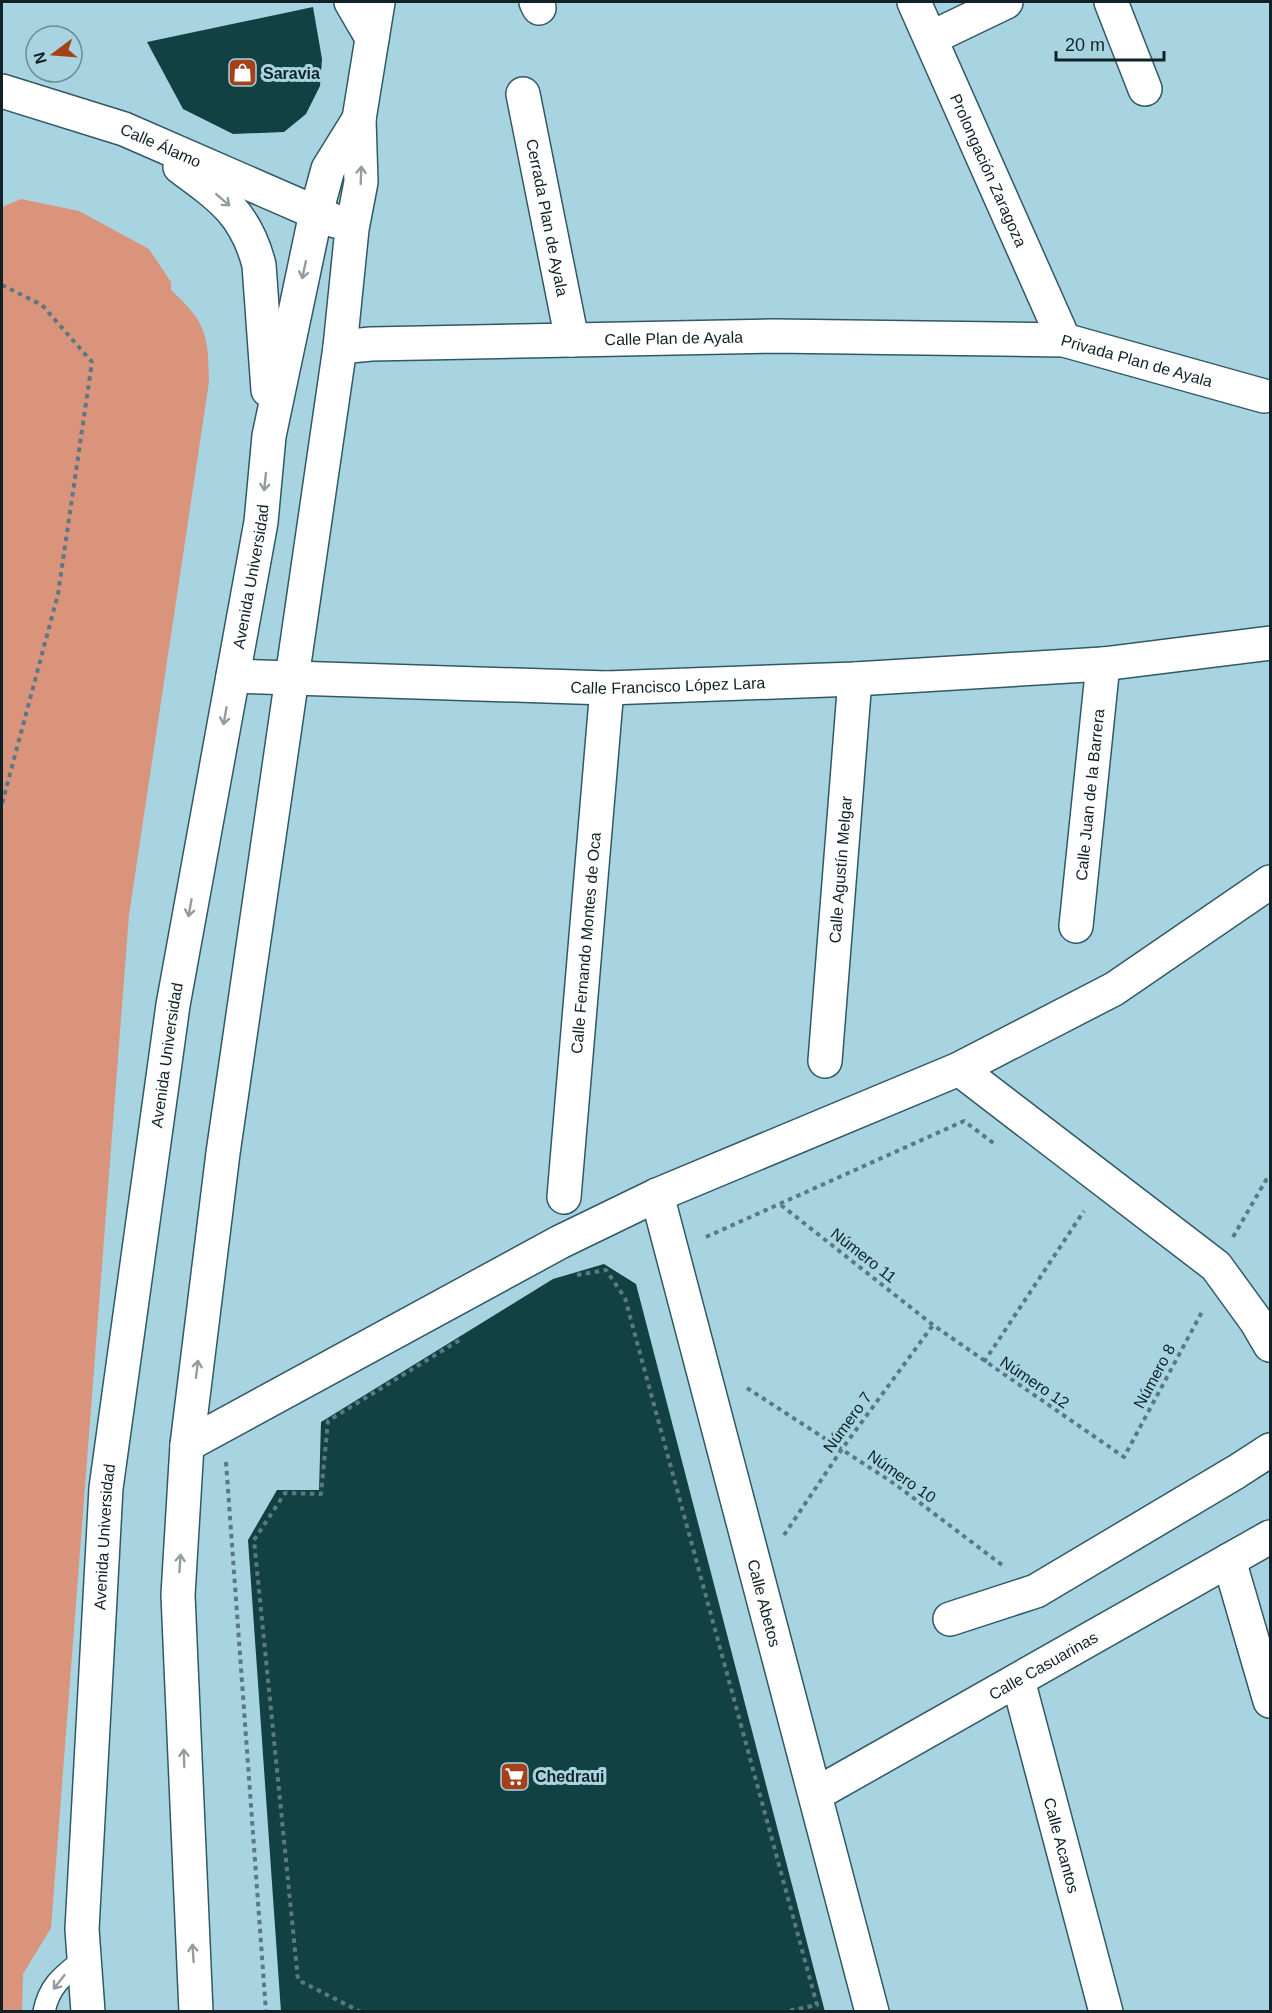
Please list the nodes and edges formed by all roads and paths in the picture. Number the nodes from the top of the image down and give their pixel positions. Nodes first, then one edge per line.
1 (351, 2) edge
2 (378, 2) edge
3 (914, 2) edge
4 (1006, 2) edge
5 (1110, 2) edge
6 (372, 38) junction
7 (931, 38) junction
8 (1145, 89) dead end
9 (2, 91) edge
10 (523, 94) dead end
11 (359, 119) junction
12 (124, 129) junction
13 (316, 213) junction
14 (352, 229) junction
15 (2, 285) edge
16 (1008, 339) joint
17 (572, 340) junction
18 (1064, 340) junction
19 (340, 347) junction
20 (1264, 396) dead end
21 (269, 436) junction
22 (1270, 643) edge
23 (1103, 664) junction
24 (233, 676) junction
25 (293, 679) junction
26 (855, 679) junction
27 (607, 688) junction
28 (2, 804) edge
29 (1270, 882) edge
30 (1076, 926) dead end
31 (825, 1061) dead end
32 (959, 1069) junction
33 (1001, 1149) dead end
34 (1270, 1179) edge
35 (657, 1195) junction
36 (564, 1197) dead end
37 (1074, 1204) dead end
38 (781, 1205) junction
39 (1084, 1211) junction
40 (1093, 1219) dead end
41 (706, 1237) dead end
42 (1216, 1266) junction
43 (571, 1276) dead end
44 (1205, 1306) dead end
45 (933, 1325) junction
46 (469, 1334) dead end
47 (1270, 1345) edge
48 (984, 1362) junction
49 (747, 1388) dead end
50 (224, 1425) junction
51 (187, 1445) junction
52 (842, 1449) junction
53 (1270, 1450) edge
54 (1124, 1458) joint
55 (784, 1535) dead end
56 (1270, 1537) edge
57 (1229, 1560) junction
58 (1036, 1591) junction
59 (950, 1619) dead end
60 (1018, 1680) junction
61 (1270, 1701) edge
62 (816, 1794) junction
63 (84, 1959) junction
64 (44, 2012) edge
65 (88, 2012) edge
66 (196, 2012) edge
67 (266, 2012) edge
68 (361, 2012) edge
69 (784, 2012) edge
70 (872, 2012) edge
71 (1106, 2012) edge

1 - 6 street
2 - 6 street, Avenida Universidad
3 - 7 street, Prolongación Zaragoza
4 - 7 street
5 - 8 street
6 - 11 street, Avenida Universidad
7 - 18 street, Prolongación Zaragoza
9 - 12 street, Calle Álamo
10 - 17 street, Cerrada Plan de Ayala
11 - 13 street, Avenida Universidad
14 -> 11 street, Avenida Universidad
12 - 13 street, Calle Álamo
12 -> 21 street
13 - 14 street, Calle Álamo
13 -> 21 street, Avenida Universidad
14 - 19 street, Avenida Universidad
15 - 28 path
16 - 17 street, Calle Plan de Ayala
16 - 18 street, Privada Plan de Ayala
17 - 19 street, Calle Plan de Ayala
18 - 20 street, Privada Plan de Ayala
19 - 25 street, Avenida Universidad
21 -> 24 street, Avenida Universidad
22 - 23 street, Calle Francisco López Lara
23 - 26 street, Calle Francisco López Lara
23 - 30 street, Calle Juan de la Barrera
24 - 25 street, Calle Francisco López Lara
24 -> 63 street, Avenida Universidad
25 - 27 street, Calle Francisco López Lara
51 -> 25 street, Avenida Universidad
26 - 27 street, Calle Francisco López Lara
26 - 31 street, Calle Agustín Melgar
27 - 36 street, Calle Fernando Montes de Oca
29 - 32 street
32 - 35 street
32 - 42 street
33 - 38 path
34 - 42 path
35 - 50 street
35 - 62 street, Calle Abetos
37 - 39 path
38 - 41 path
38 - 45 path, Número 11
39 - 40 path
39 - 48 path
42 - 47 street
43 - 69 path
44 - 54 path, Número 8
45 - 48 path, Número 12
45 - 52 path, Número 7
46 - 68 path
48 - 54 path, Número 12
49 - 52 path, Número 10
50 - 51 street
50 - 67 path
66 -> 51 street, Avenida Universidad
52 - 55 path, Número 7
52 - 58 path, Número 10
53 - 58 street
56 - 57 street, Calle Casuarinas
57 - 60 street, Calle Casuarinas
57 - 61 street
58 - 59 street
60 - 62 street, Calle Casuarinas
60 - 71 street, Calle Acantos
62 - 70 street, Calle Abetos
63 -> 64 lane
63 - 65 street, Avenida Universidad

